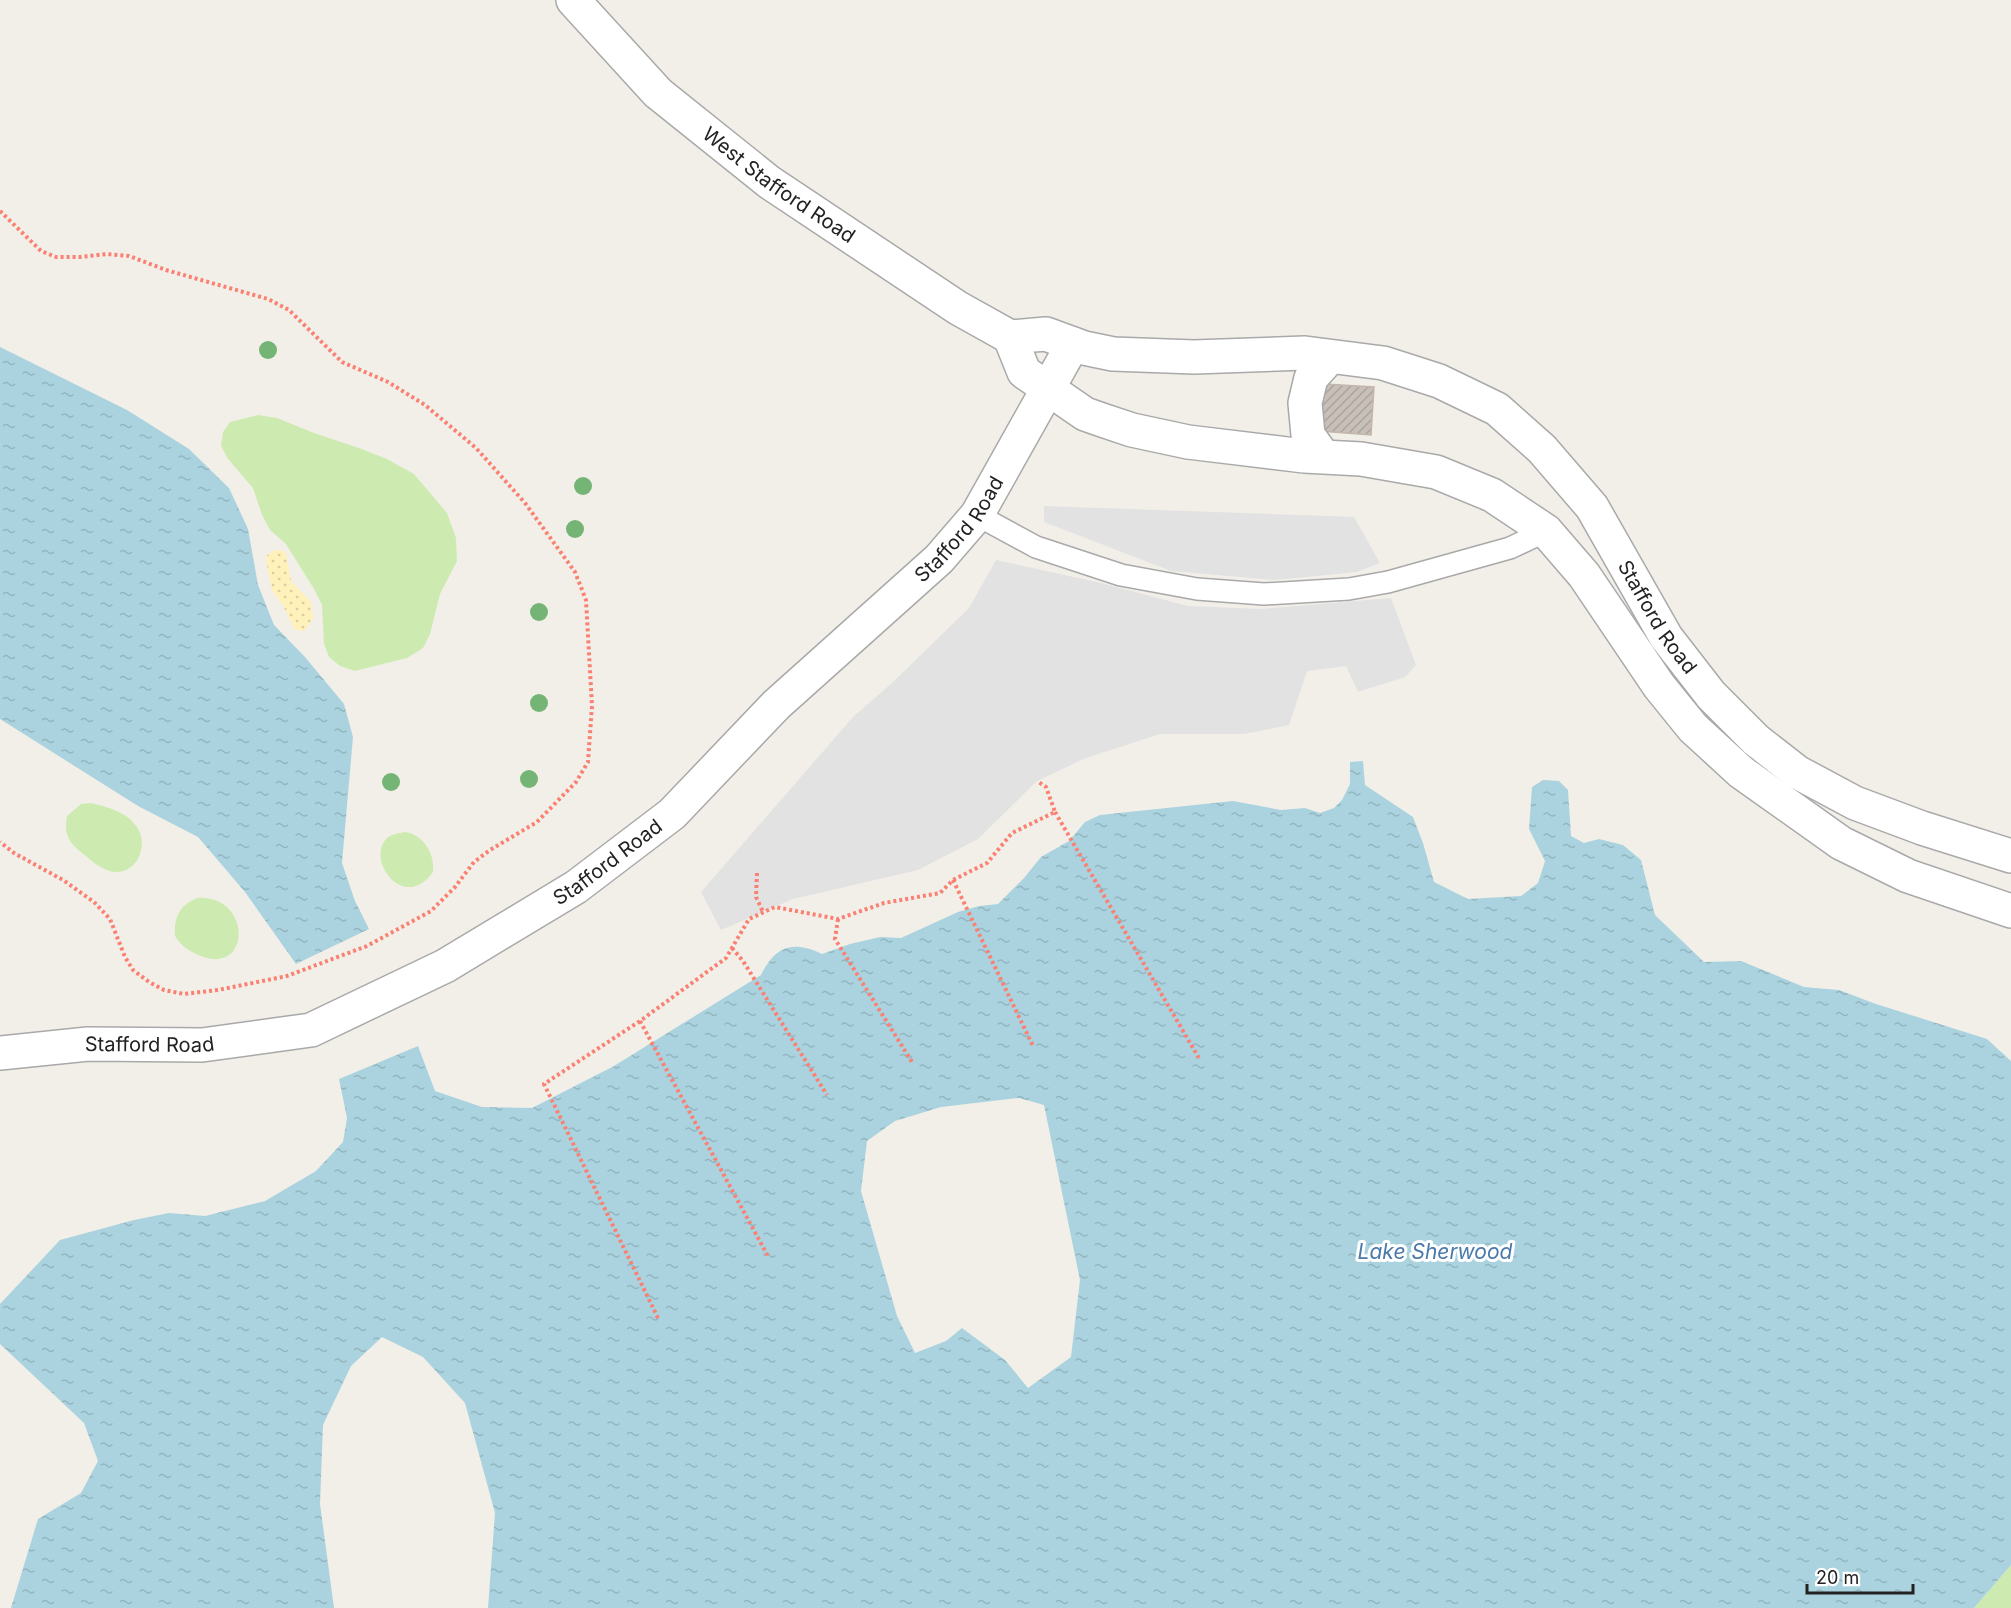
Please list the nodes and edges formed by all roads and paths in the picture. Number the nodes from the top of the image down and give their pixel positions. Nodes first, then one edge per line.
1 (573, 0) edge
2 (0, 212) edge
3 (1010, 337) junction
4 (1073, 344) junction
5 (1330, 357) junction
6 (1048, 388) junction
7 (1323, 456) junction
8 (977, 515) junction
9 (1546, 531) junction
10 (1037, 781) dead end
11 (1055, 812) junction
12 (0, 842) edge
13 (2011, 856) edge
14 (757, 873) dead end
15 (953, 880) junction
16 (2011, 911) edge
17 (763, 912) junction
18 (838, 920) junction
19 (732, 948) junction
20 (640, 1021) junction
21 (1033, 1046) dead end
22 (0, 1053) edge
23 (1200, 1060) dead end
24 (912, 1062) dead end
25 (827, 1095) dead end
26 (769, 1258) dead end
27 (658, 1318) dead end

1 - 3 street, West Stafford Road
2 - 12 path
3 - 4 street, Stafford Road
3 - 6 street, Stafford Road
4 - 5 street, Stafford Road
4 - 6 street, Stafford Road
5 - 7 street
5 - 13 street, Stafford Road
6 - 7 street, Stafford Road
6 - 8 street, Stafford Road
7 - 9 street, Stafford Road
8 - 9 lane
8 - 22 street, Stafford Road
9 - 16 street, Stafford Road
10 - 11 path
11 - 15 path
11 - 23 path
14 - 17 path
15 - 18 path
15 - 21 path
17 - 18 path
17 - 19 path
18 - 24 path
19 - 20 path
19 - 25 path
20 - 26 path
20 - 27 path

